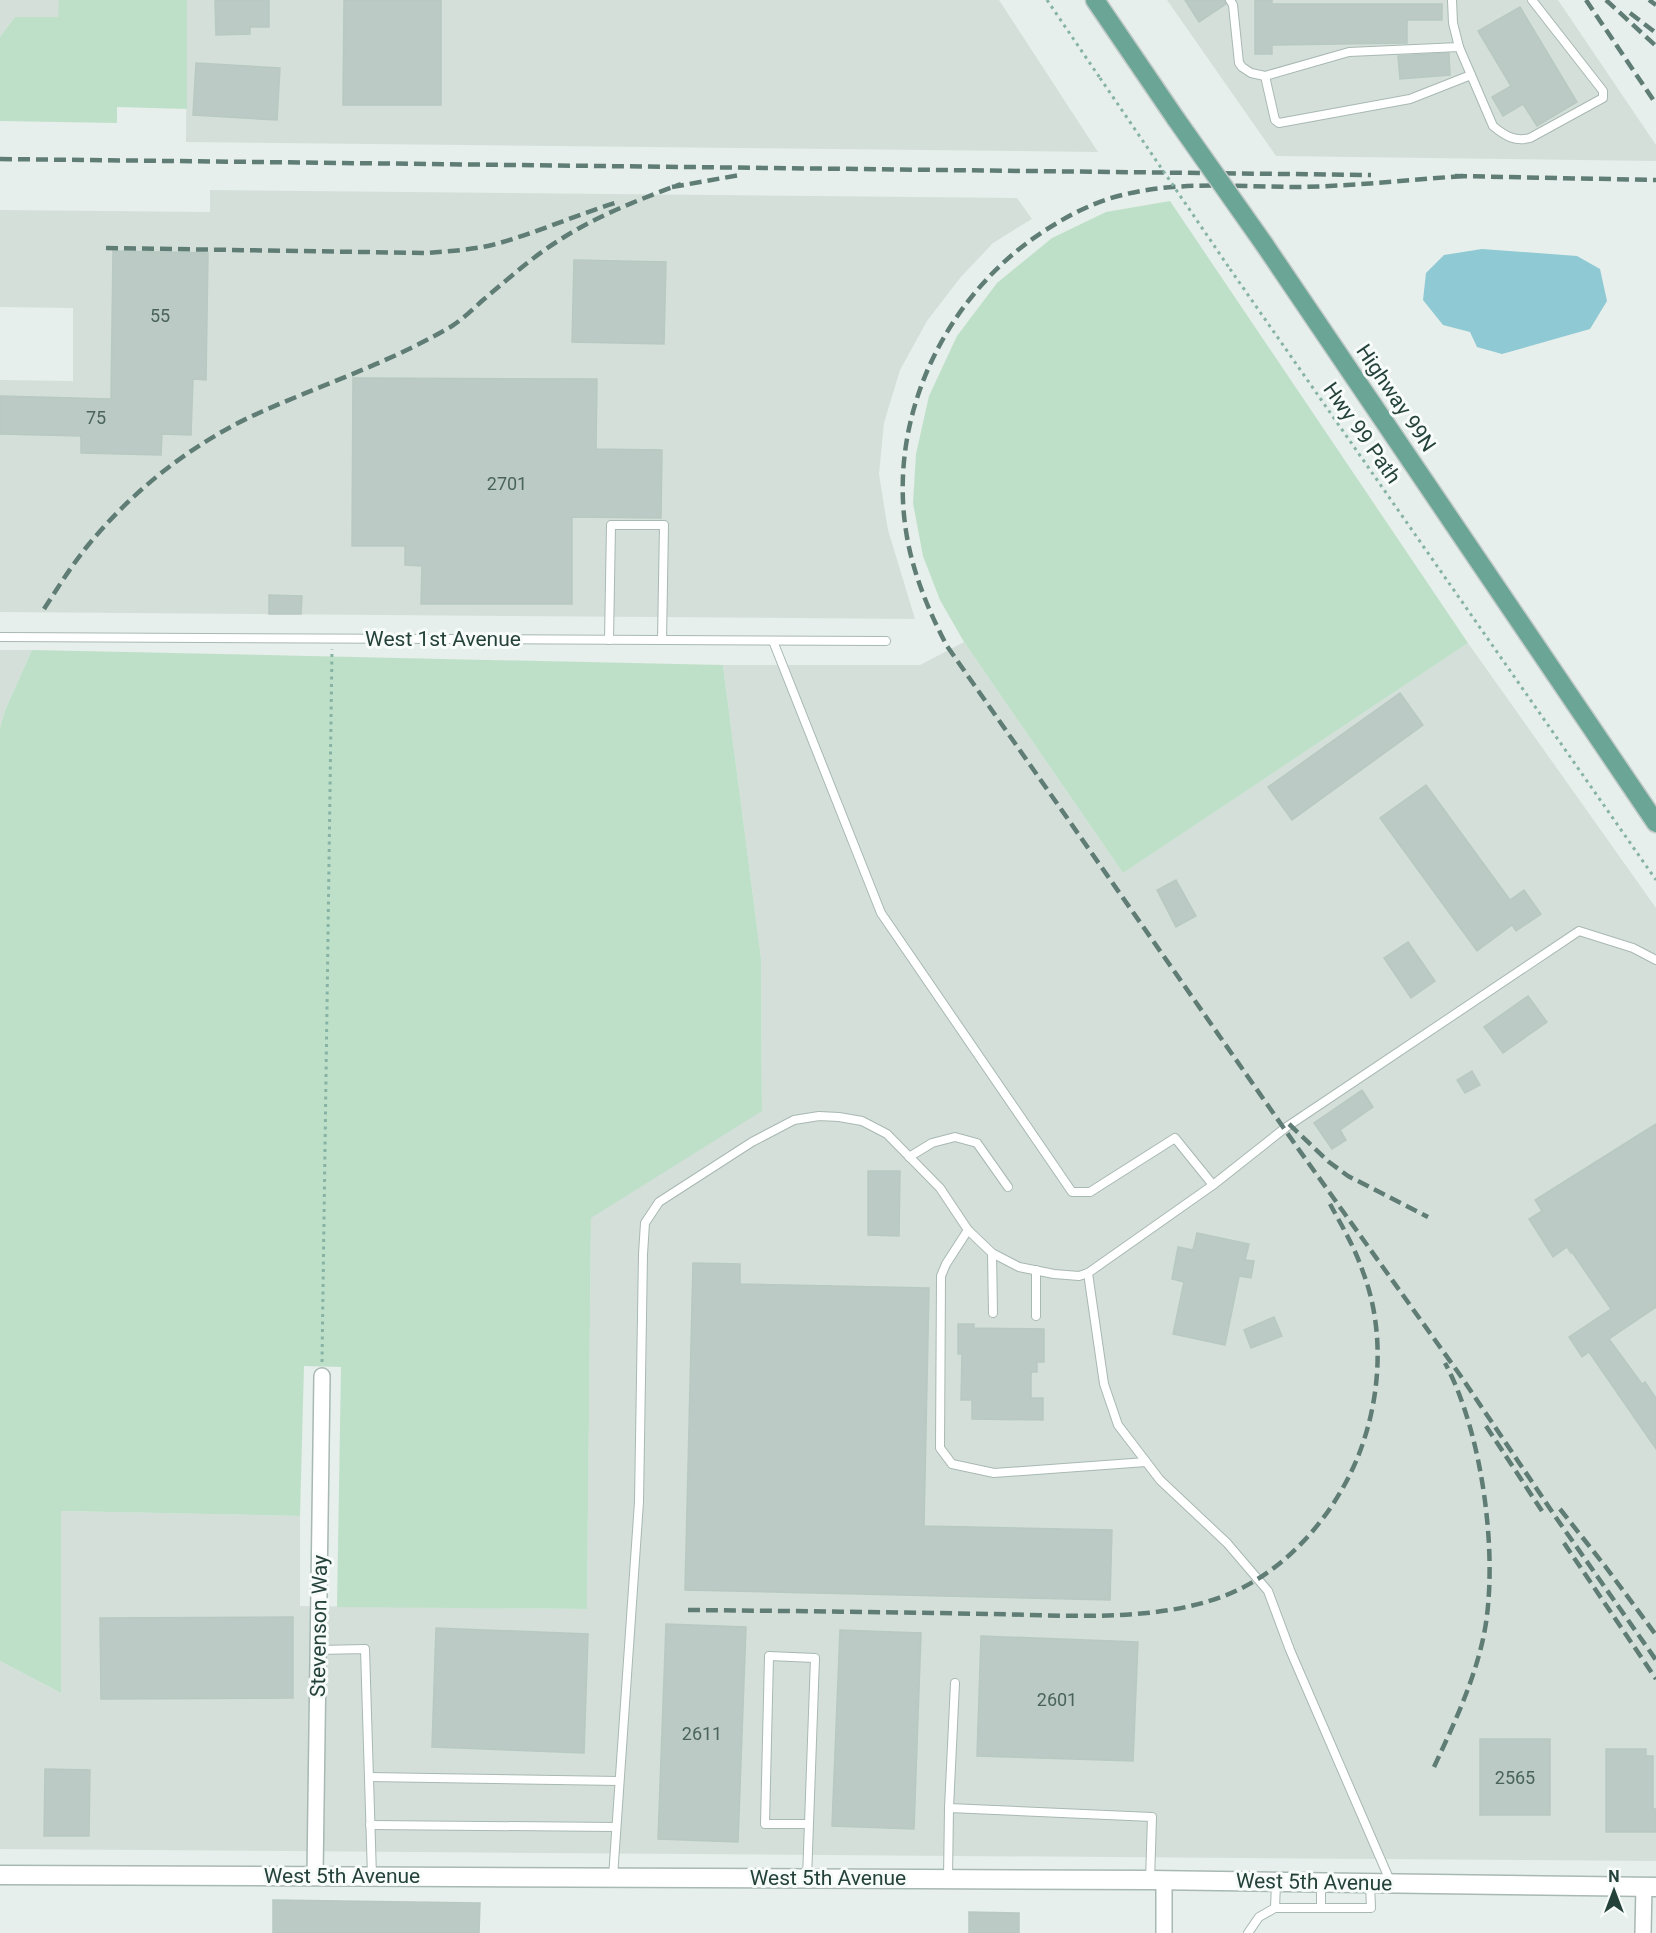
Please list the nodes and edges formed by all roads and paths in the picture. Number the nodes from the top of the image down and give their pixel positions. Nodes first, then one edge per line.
1 (1047, 0) edge
2 (1095, 0) edge
3 (1452, 0) edge
4 (1532, 0) edge
5 (1232, 2) edge
6 (1460, 47) junction
7 (1471, 75) junction
8 (1266, 76) junction
9 (0, 637) edge
10 (332, 639) junction
11 (609, 640) junction
12 (662, 640) junction
13 (773, 641) junction
14 (886, 641) dead end
15 (1656, 823) edge
16 (1656, 880) edge
17 (1656, 960) edge
18 (909, 1156) junction
19 (1213, 1185) junction
20 (1008, 1187) dead end
21 (969, 1230) junction
22 (992, 1253) junction
23 (1036, 1270) junction
24 (1088, 1273) junction
25 (993, 1313) dead end
26 (1036, 1316) dead end
27 (322, 1376) joint
28 (1146, 1462) junction
29 (318, 1650) junction
30 (955, 1683) dead end
31 (369, 1777) junction
32 (619, 1781) junction
33 (949, 1809) junction
34 (809, 1824) junction
35 (370, 1825) junction
36 (616, 1827) junction
37 (0, 1875) edge
38 (315, 1875) junction
39 (372, 1876) junction
40 (613, 1877) junction
41 (807, 1878) junction
42 (948, 1879) junction
43 (1157, 1880) junction
44 (1276, 1881) junction
45 (1321, 1882) junction
46 (1370, 1883) junction
47 (1391, 1883) junction
48 (1650, 1886) edge
49 (1275, 1908) junction
50 (1321, 1908) junction
51 (1164, 1933) edge
52 (1248, 1933) edge
53 (1643, 1933) edge

1 - 16 path, Hwy 99 Path, bridge
2 - 15 main road, Highway 99N, bridge
3 - 6 lane
4 - 7 lane
5 - 8 lane
6 - 7 lane
6 - 8 lane
7 - 8 lane
9 - 10 lane, West 1st Avenue
10 - 11 lane, West 1st Avenue
10 - 27 path
11 - 12 lane, West 1st Avenue
11 - 12 lane
12 - 13 lane, West 1st Avenue
13 - 14 lane, West 1st Avenue
13 - 19 lane
17 - 19 lane
18 - 20 lane
18 - 21 lane
18 - 32 lane
19 - 24 lane
21 - 22 lane
21 - 28 lane
22 - 23 lane
22 - 25 lane
23 - 24 lane
23 - 26 lane
24 - 28 lane
27 - 29 street, Stevenson Way
28 - 47 lane
29 - 31 lane
29 - 38 street, Stevenson Way
30 - 33 lane
31 - 32 lane
31 - 35 lane
32 - 36 lane
33 - 42 lane
33 - 43 lane
34 - 34 lane
34 - 41 lane
35 - 36 lane
35 - 39 lane
36 - 40 lane
37 - 38 street, West 5th Avenue
38 - 39 street, West 5th Avenue
39 - 40 street, West 5th Avenue
40 - 41 street, West 5th Avenue
41 - 42 street, West 5th Avenue
42 - 43 street, West 5th Avenue
43 - 44 street, West 5th Avenue
43 - 51 street
44 - 45 street, West 5th Avenue
44 - 49 lane
45 - 46 street, West 5th Avenue
45 - 50 lane
46 - 47 street, West 5th Avenue
46 - 50 lane
47 - 48 street, West 5th Avenue
48 - 53 street
49 - 50 lane
49 - 52 lane

